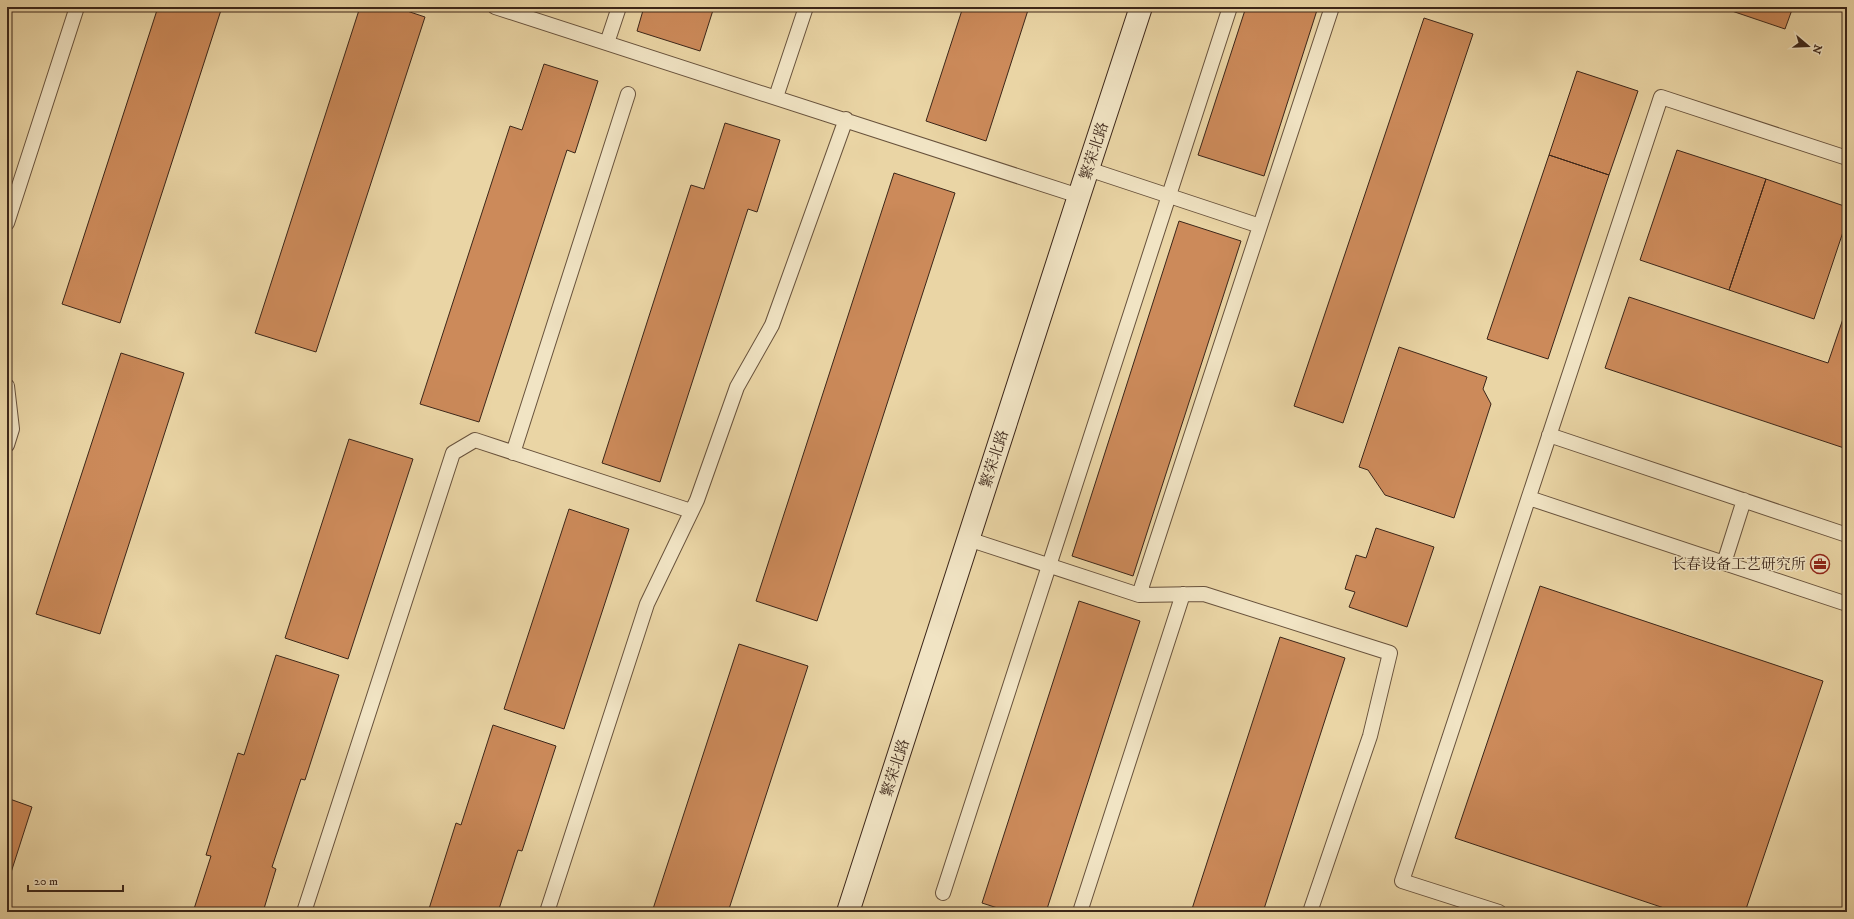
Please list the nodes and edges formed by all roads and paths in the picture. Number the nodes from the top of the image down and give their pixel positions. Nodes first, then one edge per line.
1 (77, 7) edge
2 (495, 7) edge
3 (619, 7) edge
4 (806, 7) edge
5 (1141, 7) edge
6 (1230, 7) edge
7 (1332, 7) edge
8 (607, 43) junction
9 (628, 94) dead end
10 (776, 97) junction
11 (846, 119) junction
12 (1847, 158) edge
13 (1088, 169) junction
14 (1079, 196) junction
15 (1169, 196) junction
16 (7, 223) edge
17 (1260, 226) junction
18 (7, 386) edge
19 (1549, 435) junction
20 (7, 445) edge
21 (513, 452) junction
22 (1529, 498) junction
23 (1744, 500) junction
24 (691, 511) junction
25 (1847, 535) edge
26 (968, 539) junction
27 (1724, 563) junction
28 (1049, 566) junction
29 (1183, 594) junction
30 (1140, 595) junction
31 (1847, 604) edge
32 (943, 893) dead end
33 (304, 912) edge
34 (547, 912) edge
35 (848, 912) edge
36 (1080, 912) edge
37 (1310, 912) edge
38 (1499, 912) edge

1 - 16 lane
2 - 8 lane
3 - 8 lane
4 - 10 lane
5 - 13 street, 繁荣北路
6 - 15 lane
7 - 17 lane
8 - 10 lane
9 - 21 lane
10 - 11 lane
11 - 14 lane
11 - 24 lane
12 - 19 lane
13 - 14 street, 繁荣北路
13 - 15 lane
14 - 26 street, 繁荣北路
15 - 17 lane
15 - 28 lane
17 - 30 lane
18 - 20 lane
19 - 22 lane
19 - 23 lane
21 - 24 lane
21 - 33 lane
22 - 27 lane
22 - 38 lane
23 - 25 lane
23 - 27 lane
24 - 34 lane
26 - 28 lane
26 - 35 street, 繁荣北路
27 - 31 lane
28 - 30 lane
28 - 32 lane
29 - 30 lane
29 - 36 lane
29 - 37 lane

